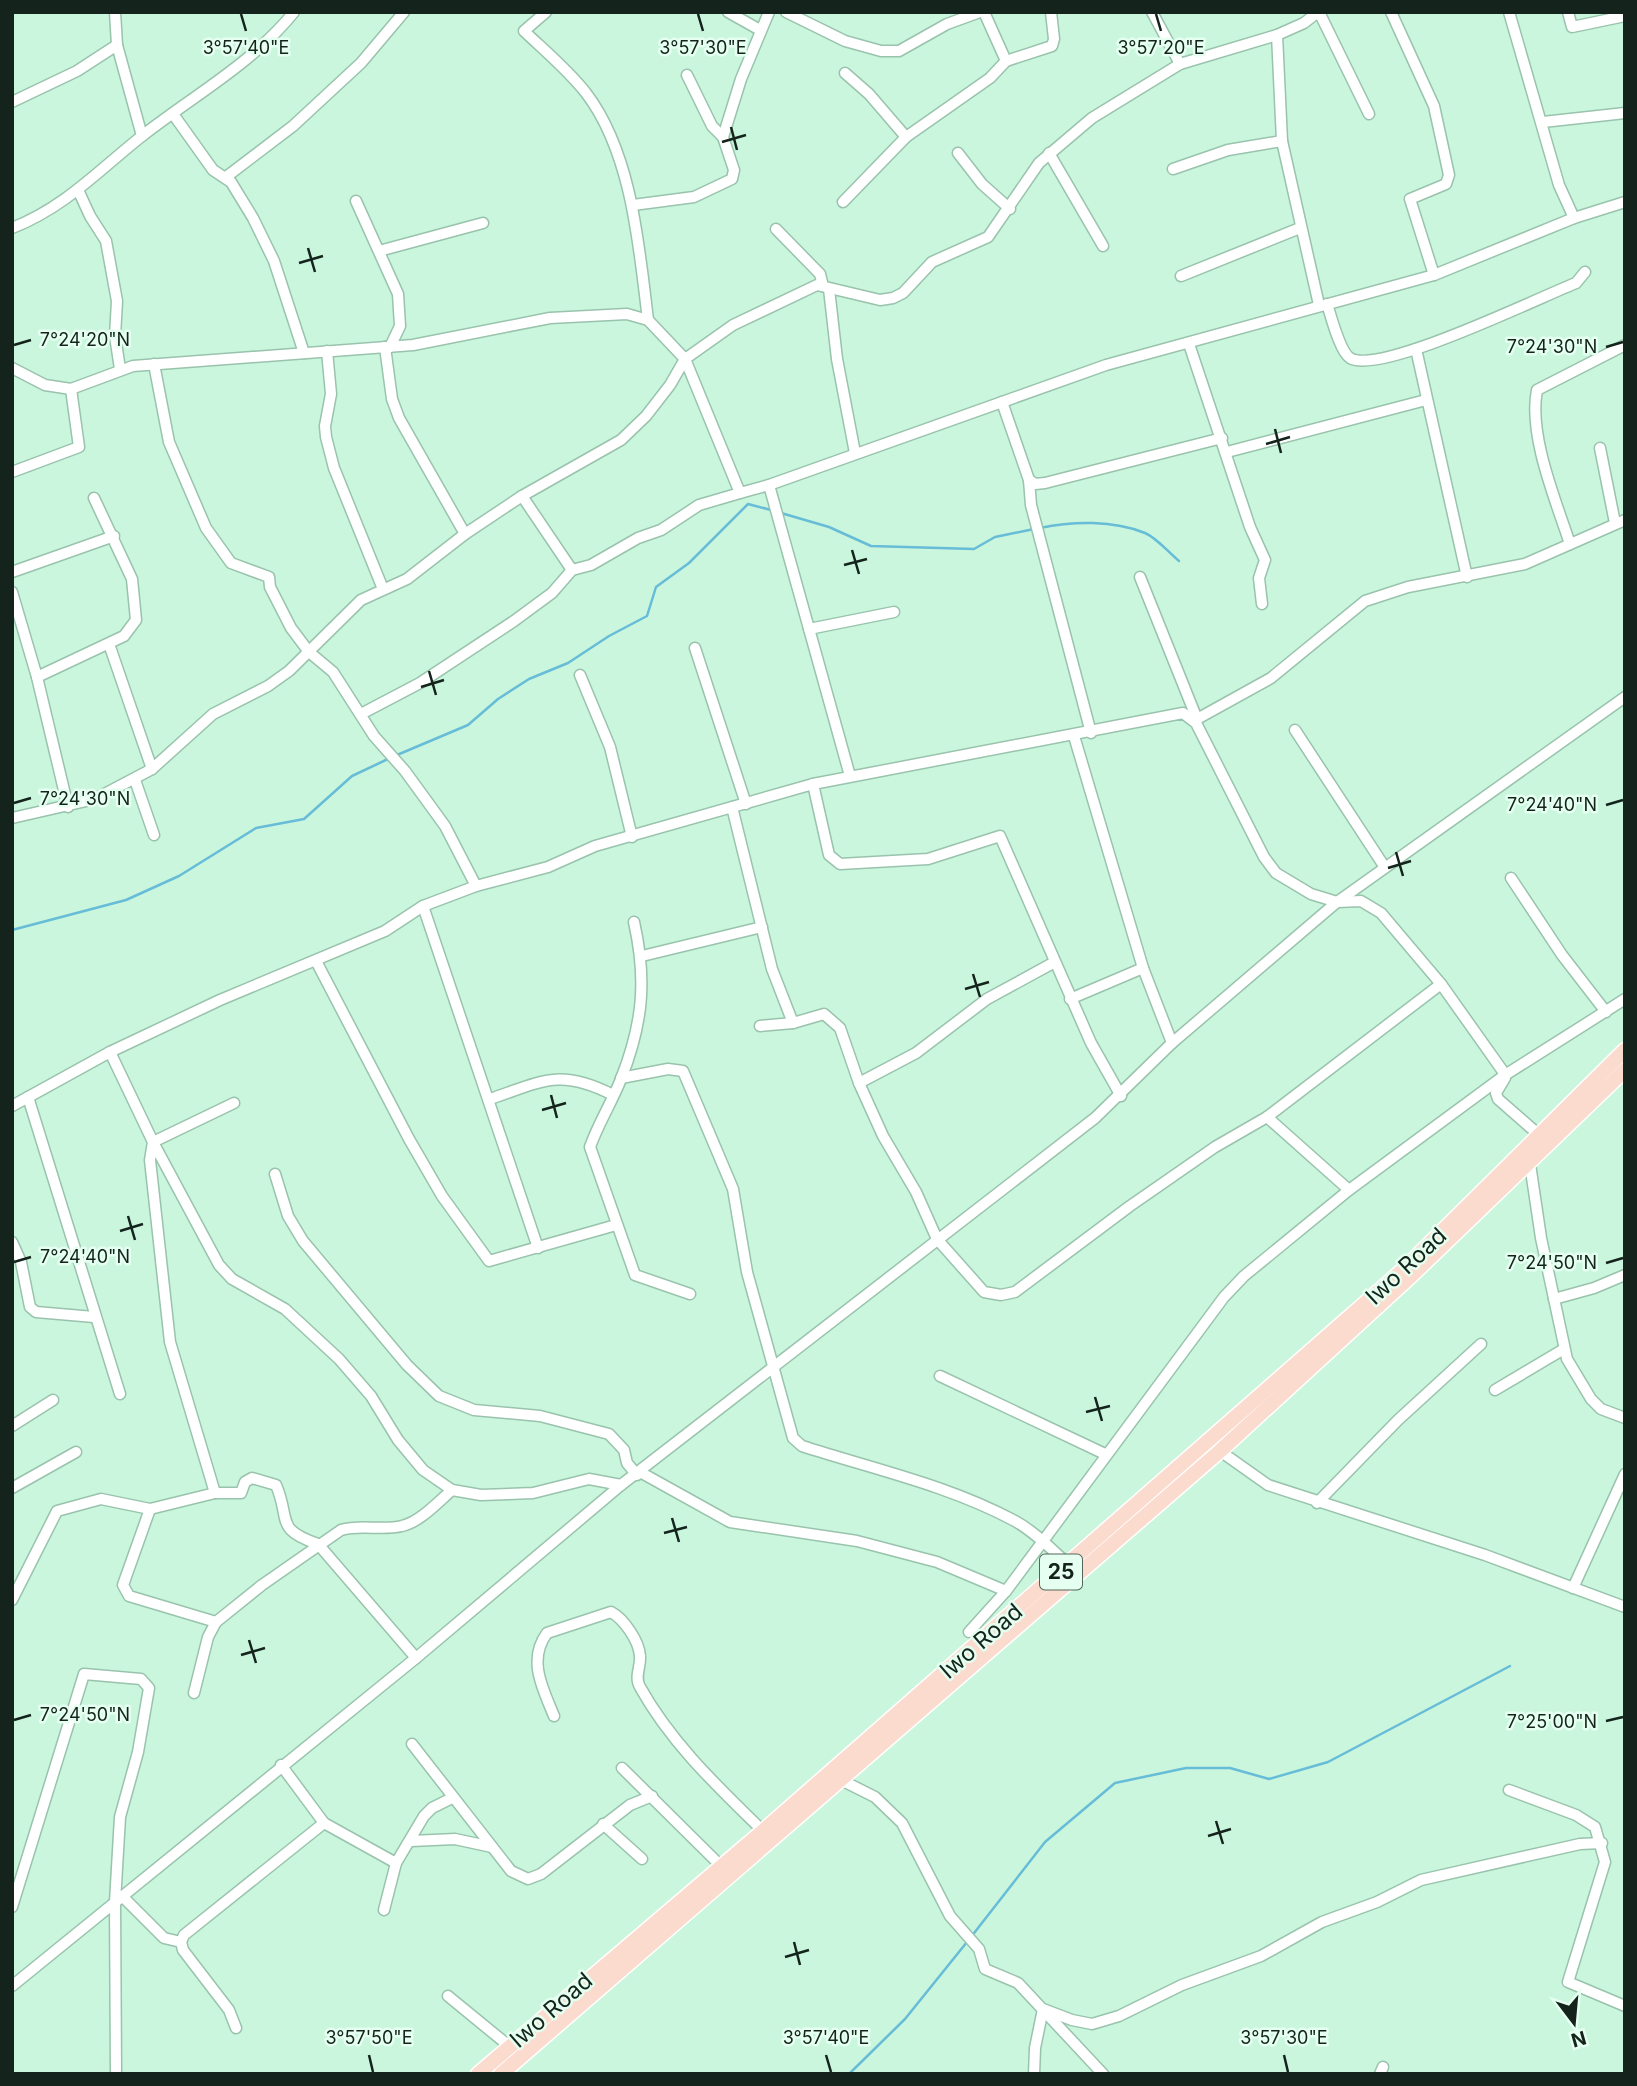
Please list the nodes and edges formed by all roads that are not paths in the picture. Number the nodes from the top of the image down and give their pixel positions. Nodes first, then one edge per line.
1 (115, 12) edge
2 (294, 12) edge
3 (404, 12) edge
4 (546, 12) edge
5 (729, 12) edge
6 (769, 12) edge
7 (786, 12) edge
8 (982, 12) edge
9 (1051, 12) edge
10 (1152, 12) edge
11 (1319, 12) edge
12 (1391, 12) edge
13 (1509, 12) edge
14 (1567, 12) edge
15 (1625, 16) edge
16 (761, 30) junction
17 (1277, 35) junction
18 (117, 45) junction
19 (1006, 61) junction
20 (1180, 64) junction
21 (845, 73) dead end
22 (687, 75) dead end
23 (12, 102) edge
24 (1625, 113) edge
25 (173, 114) junction
26 (1369, 114) dead end
27 (1543, 122) junction
28 (142, 136) junction
29 (723, 136) junction
30 (906, 137) junction
31 (1282, 141) junction
32 (958, 153) dead end
33 (1049, 153) junction
34 (1172, 169) dead end
35 (226, 177) junction
36 (79, 192) junction
37 (356, 201) dead end
38 (843, 202) dead end
39 (1625, 202) edge
40 (633, 205) junction
41 (1010, 209) junction
42 (1574, 218) junction
43 (482, 223) dead end
44 (12, 228) edge
45 (1300, 228) junction
46 (776, 229) dead end
47 (1103, 246) dead end
48 (379, 251) junction
49 (1585, 272) dead end
50 (1434, 275) junction
51 (1181, 276) dead end
52 (826, 287) junction
53 (1323, 305) junction
54 (648, 320) junction
55 (400, 326) junction
56 (1189, 344) junction
57 (413, 345) junction
58 (1625, 345) edge
59 (387, 347) junction
60 (1416, 349) junction
61 (327, 351) junction
62 (304, 353) junction
63 (685, 359) junction
64 (154, 364) junction
65 (12, 368) edge
66 (120, 369) junction
67 (71, 388) junction
68 (1426, 400) junction
69 (1002, 402) junction
70 (1222, 438) junction
71 (1600, 449) dead end
72 (1227, 452) junction
73 (855, 453) junction
74 (12, 472) edge
75 (1030, 480) junction
76 (769, 485) junction
77 (740, 493) junction
78 (522, 496) junction
79 (94, 498) dead end
80 (1620, 521) edge
81 (465, 534) junction
82 (114, 536) junction
83 (1570, 544) junction
84 (572, 570) junction
85 (12, 572) edge
86 (1467, 576) junction
87 (1140, 577) dead end
88 (383, 589) junction
89 (12, 592) edge
90 (1262, 604) dead end
91 (894, 612) dead end
92 (809, 629) junction
93 (109, 644) junction
94 (695, 648) dead end
95 (309, 652) junction
96 (580, 674) dead end
97 (37, 677) junction
98 (1625, 697) edge
99 (361, 714) junction
100 (1194, 718) junction
101 (1295, 730) dead end
102 (1091, 733) junction
103 (1074, 736) junction
104 (152, 769) junction
105 (850, 776) junction
106 (135, 780) junction
107 (813, 784) junction
108 (746, 804) junction
109 (68, 807) junction
110 (732, 807) junction
111 (12, 818) edge
112 (154, 835) dead end
113 (632, 837) junction
114 (1384, 866) junction
115 (1511, 878) dead end
116 (476, 886) junction
117 (1337, 902) junction
118 (424, 906) junction
119 (635, 922) dead end
120 (762, 927) junction
121 (642, 956) junction
122 (316, 961) junction
123 (1054, 963) junction
124 (1143, 968) junction
125 (1441, 984) junction
126 (1070, 999) junction
127 (1625, 999) edge
128 (1606, 1012) junction
129 (793, 1023) junction
130 (760, 1026) dead end
131 (1172, 1043) junction
132 (1625, 1050) edge
133 (110, 1052) junction
134 (1625, 1070) edge
135 (1505, 1074) junction
136 (621, 1078) junction
137 (859, 1083) junction
138 (613, 1096) junction
139 (1121, 1096) junction
140 (29, 1097) junction
141 (490, 1099) junction
142 (234, 1103) dead end
143 (12, 1106) edge
144 (1267, 1117) junction
145 (1538, 1134) junction
146 (153, 1142) junction
147 (1530, 1164) junction
148 (275, 1174) dead end
149 (1349, 1190) junction
150 (616, 1225) junction
151 (937, 1239) junction
152 (12, 1242) edge
153 (538, 1248) junction
154 (1408, 1272) junction
155 (1625, 1275) edge
156 (690, 1294) dead end
157 (1554, 1298) junction
158 (94, 1317) junction
159 (1481, 1344) dead end
160 (1564, 1349) junction
161 (775, 1368) junction
162 (940, 1377) dead end
163 (1495, 1390) dead end
164 (120, 1394) dead end
165 (53, 1400) dead end
166 (1625, 1418) edge
167 (12, 1426) edge
168 (1220, 1451) junction
169 (76, 1452) dead end
170 (1105, 1454) junction
171 (638, 1474) junction
172 (1625, 1474) edge
173 (621, 1485) junction
174 (12, 1488) edge
175 (452, 1490) junction
176 (215, 1493) junction
177 (1317, 1503) junction
178 (150, 1509) junction
179 (1043, 1541) junction
180 (318, 1544) junction
181 (1069, 1565) junction
182 (1573, 1588) junction
183 (1006, 1591) junction
184 (12, 1600) edge
185 (1625, 1607) edge
186 (216, 1622) junction
187 (969, 1632) dead end
188 (416, 1658) junction
189 (194, 1693) dead end
190 (554, 1716) dead end
191 (412, 1744) dead end
192 (281, 1765) junction
193 (622, 1768) dead end
194 (841, 1780) junction
195 (1509, 1790) dead end
196 (652, 1796) junction
197 (452, 1798) junction
198 (324, 1823) junction
199 (603, 1824) junction
200 (763, 1831) junction
201 (411, 1841) junction
202 (1602, 1843) junction
203 (492, 1847) junction
204 (642, 1859) dead end
205 (12, 1860) edge
206 (396, 1863) junction
207 (26, 1865) junction
208 (720, 1865) junction
209 (119, 1899) junction
210 (12, 1907) edge
211 (384, 1910) dead end
212 (669, 1919) junction
213 (181, 1942) junction
214 (13, 1984) edge
215 (448, 1996) dead end
216 (1625, 2006) edge
217 (1043, 2009) junction
218 (236, 2028) dead end
219 (509, 2046) junction
220 (116, 2074) edge
221 (478, 2074) edge
222 (500, 2074) edge
223 (1034, 2074) edge
224 (1103, 2074) edge

1 - 18 street
2 - 25 street
3 - 35 street
4 - 40 street
5 - 16 street
6 - 16 street
7 - 8 street
8 - 19 street
9 - 19 street
10 - 20 street
11 - 17 street
11 - 26 street
12 - 50 street
13 - 27 street
14 - 15 street
16 - 29 street
17 - 20 street
17 - 31 street
18 - 23 street
18 - 28 street
19 - 30 street
20 - 33 street
21 - 30 street
22 - 29 street
24 - 27 street
25 - 28 street
25 - 35 street
27 - 42 street
28 - 36 street
29 - 40 street
30 - 38 street
31 - 34 street
31 - 45 street
32 - 41 street
33 - 41 street
33 - 47 street
35 - 62 street
36 - 44 street
36 - 66 street
37 - 48 street
39 - 42 street
40 - 54 street
41 - 52 street
42 - 50 street
43 - 48 street
45 - 51 street
45 - 53 street
46 - 52 street
48 - 55 street
49 - 60 street
50 - 53 street
52 - 63 street
52 - 73 street
53 - 56 street
53 - 60 street
54 - 57 street
54 - 63 street
55 - 57 street
55 - 59 street
56 - 69 street
56 - 70 street
57 - 59 street
58 - 83 street
59 - 61 street
59 - 81 street
60 - 68 street
61 - 62 street
61 - 88 street
62 - 64 street
63 - 77 street
63 - 78 street
64 - 66 street
64 - 95 street
65 - 67 street
66 - 67 street
67 - 74 street
68 - 72 street
68 - 86 street
69 - 73 street
69 - 75 street
70 - 72 street
70 - 75 street
71 - 80 street
72 - 90 street
73 - 76 street
75 - 102 street
76 - 77 street
76 - 92 street
77 - 84 street
78 - 81 street
78 - 84 street
79 - 82 street
80 - 83 street
81 - 88 street
82 - 85 street
82 - 93 street
83 - 86 street
84 - 99 street
86 - 100 street
87 - 100 street
88 - 95 street
89 - 97 street
91 - 92 street
92 - 105 street
93 - 97 street
93 - 104 street
94 - 108 street
95 - 99 street
95 - 104 street
96 - 113 street
97 - 109 street
98 - 114 street
99 - 116 street
100 - 102 street
100 - 117 street
101 - 114 street
102 - 103 street
103 - 105 street
103 - 124 street
104 - 106 street
105 - 107 street
106 - 109 street
106 - 112 street
107 - 108 street
107 - 123 street
108 - 110 street
109 - 111 street
110 - 113 street
110 - 120 street
113 - 116 street
114 - 117 street
115 - 128 street
116 - 118 street
117 - 125 street
117 - 131 street
118 - 122 street
118 - 141 street
119 - 121 street
120 - 121 street
120 - 129 street
121 - 136 street
122 - 133 street
122 - 153 street
123 - 126 street
123 - 137 street
124 - 126 street
124 - 131 street
125 - 135 street
125 - 144 street
126 - 139 street
127 - 128 street
128 - 135 street
129 - 130 street
129 - 137 street
131 - 139 street
132 - 145 main road, Iwo Road / 25
133 - 140 street
133 - 146 street
134 - 147 main road, Iwo Road
135 - 145 street
135 - 149 street
136 - 138 street
136 - 161 street
137 - 151 street
138 - 141 street
138 - 150 street
139 - 151 street
140 - 143 street
140 - 158 street
141 - 153 street
142 - 146 street
144 - 149 street
144 - 151 street
145 - 154 main road, Iwo Road / 25
146 - 175 street
146 - 176 street
147 - 154 main road, Iwo Road
147 - 157 street
148 - 171 street
149 - 170 street
150 - 153 street
150 - 156 street
151 - 161 street
152 - 158 street
154 - 168 main road, Iwo Road
154 - 181 main road, Iwo Road / 25
155 - 157 street
157 - 160 street
158 - 164 street
159 - 177 street
160 - 163 street
160 - 166 street
161 - 171 street
161 - 179 street
162 - 170 street
165 - 167 street
168 - 177 street
168 - 194 main road, Iwo Road
169 - 174 street
170 - 179 street
171 - 173 street
171 - 183 street
172 - 182 street
173 - 175 street
173 - 188 street
175 - 180 street
176 - 178 street
176 - 180 street
177 - 182 street
178 - 184 street
178 - 186 street
179 - 181 street
179 - 183 street
180 - 186 street
180 - 188 street
181 - 200 main road, Iwo Road / 25
182 - 185 street
183 - 187 street
186 - 189 street
188 - 192 street
190 - 200 street
191 - 197 street
192 - 198 street
192 - 209 street
193 - 196 street
194 - 212 main road, Iwo Road
194 - 217 street
195 - 202 street
196 - 199 street
196 - 208 street
197 - 201 street
197 - 203 street
198 - 206 street
198 - 213 street
199 - 203 street
199 - 204 street
200 - 208 main road, Iwo Road / 25
201 - 203 street
201 - 206 street
202 - 216 street
202 - 217 street
205 - 207 street
206 - 211 street
207 - 209 street
207 - 210 street
208 - 212 main road, Iwo Road / 25
209 - 213 street
209 - 214 street
209 - 220 street
212 - 219 main road, Iwo Road / 25
212 - 222 main road, Iwo Road
213 - 218 street
215 - 219 street
217 - 223 street
217 - 224 street
219 - 221 main road, Iwo Road / 25

